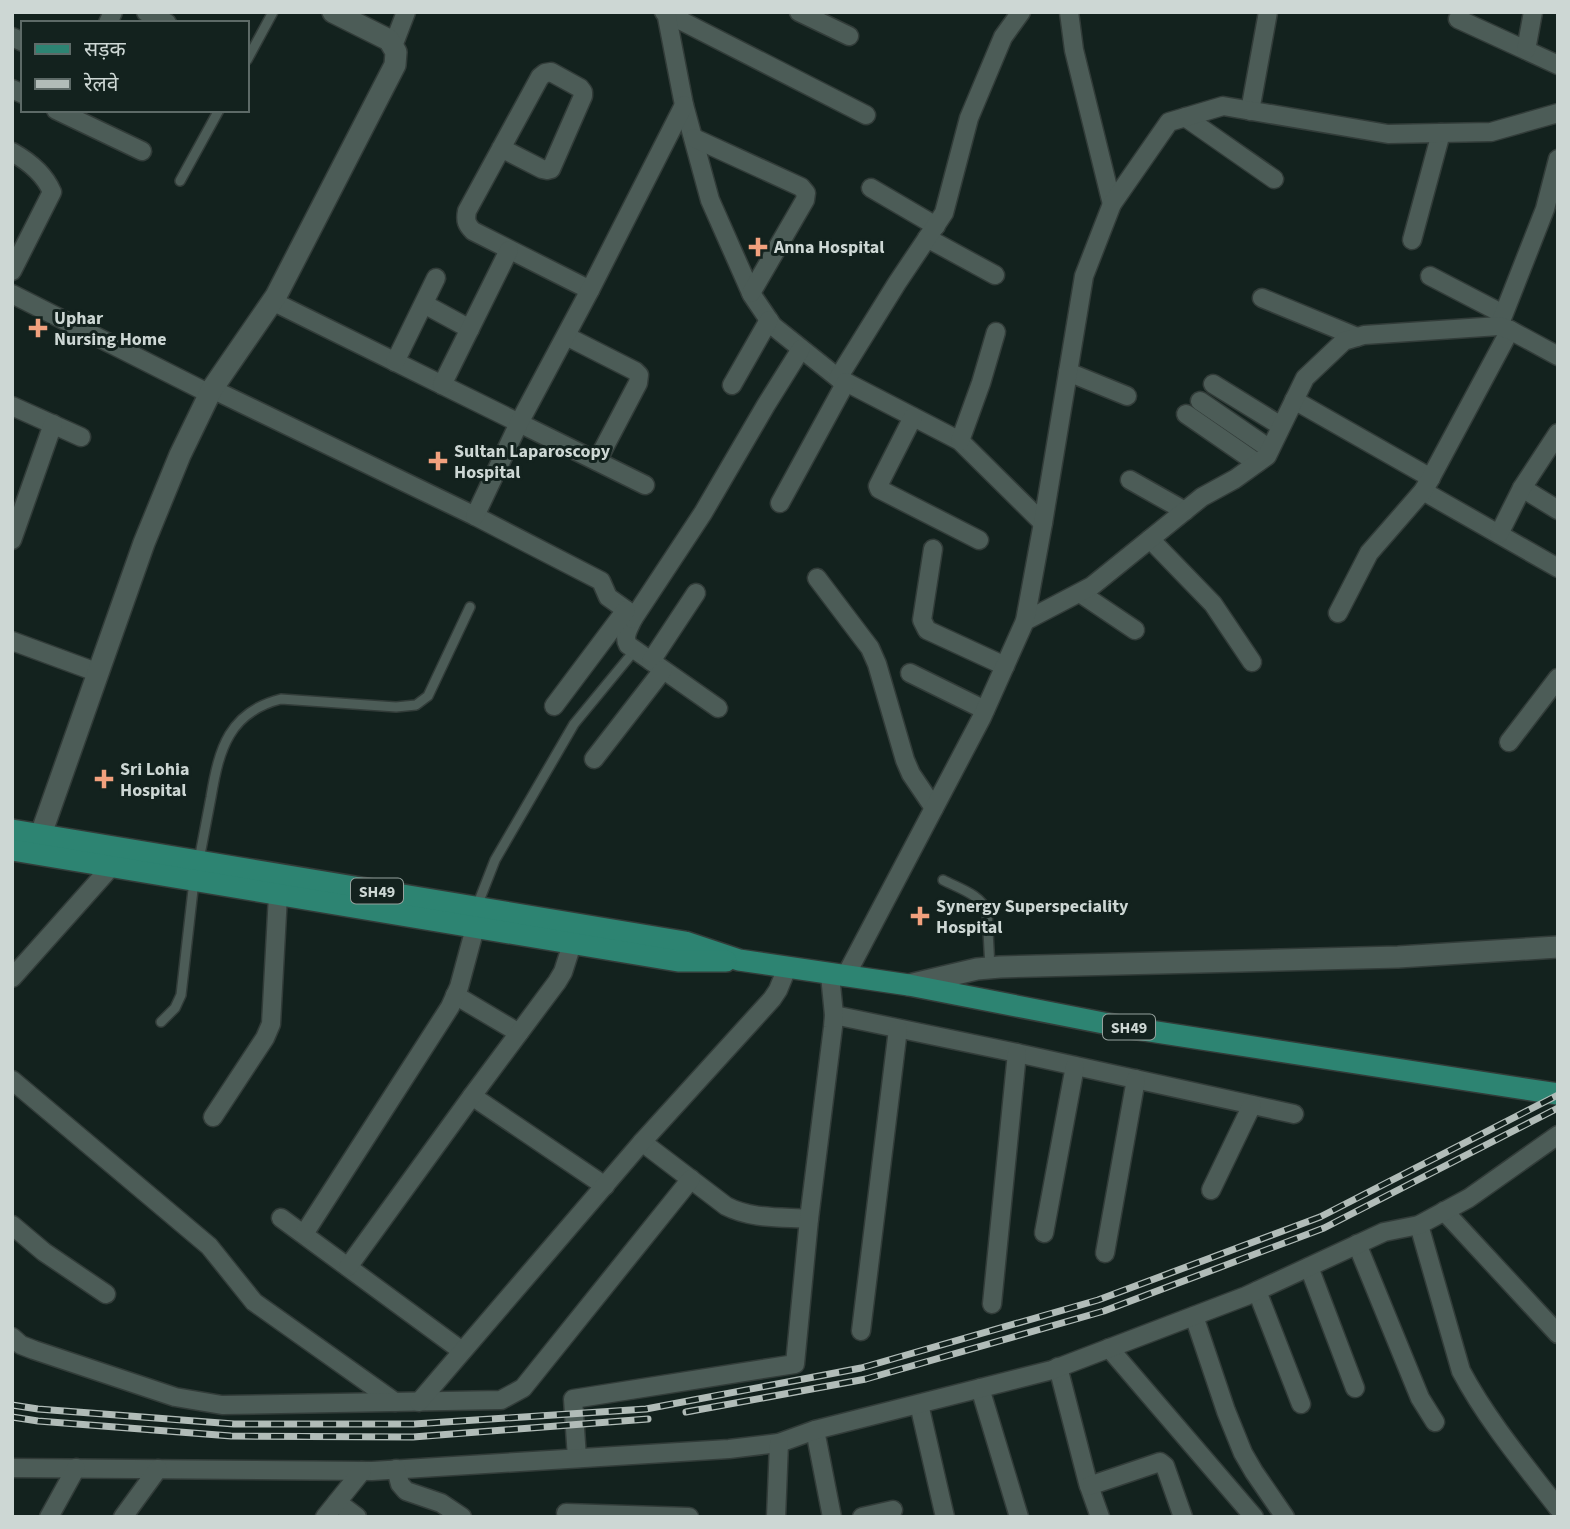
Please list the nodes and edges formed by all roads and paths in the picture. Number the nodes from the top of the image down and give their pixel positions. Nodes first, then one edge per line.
1 (146, 12) edge
2 (273, 12) edge
3 (333, 12) edge
4 (406, 12) edge
5 (799, 12) edge
6 (1021, 12) edge
7 (1069, 12) edge
8 (1268, 12) edge
9 (1532, 12) edge
10 (665, 13) edge
11 (1458, 19) dead end
12 (163, 21) edge
13 (849, 36) dead end
14 (393, 46) junction
15 (1526, 50) junction
16 (248, 58) edge
17 (1558, 65) edge
18 (684, 105) junction
19 (1250, 111) junction
20 (64, 112) edge
21 (218, 112) edge
22 (1558, 113) edge
23 (866, 115) dead end
24 (1185, 117) junction
25 (1441, 133) junction
26 (694, 138) junction
27 (501, 148) junction
28 (142, 151) dead end
29 (12, 152) edge
30 (1558, 159) edge
31 (1274, 179) dead end
32 (180, 181) dead end
33 (871, 188) dead end
34 (1112, 204) junction
35 (932, 232) junction
36 (1412, 240) dead end
37 (509, 250) junction
38 (12, 271) edge
39 (995, 275) dead end
40 (1430, 276) dead end
41 (436, 278) dead end
42 (590, 290) junction
43 (751, 293) junction
44 (12, 294) edge
45 (1262, 298) dead end
46 (272, 301) junction
47 (424, 304) junction
48 (769, 320) junction
49 (1504, 323) junction
50 (470, 329) junction
51 (996, 332) dead end
52 (566, 336) junction
53 (1357, 337) junction
54 (801, 349) junction
55 (1558, 356) edge
56 (395, 362) junction
57 (1068, 372) junction
58 (842, 380) junction
59 (732, 384) dead end
60 (1213, 384) dead end
61 (442, 385) junction
62 (211, 391) junction
63 (1127, 396) dead end
64 (1294, 400) junction
65 (1200, 401) dead end
66 (12, 406) edge
67 (1186, 414) dead end
68 (913, 416) junction
69 (519, 423) junction
70 (53, 424) junction
71 (1281, 426) junction
72 (1558, 433) edge
73 (81, 437) dead end
74 (960, 441) junction
75 (1270, 449) junction
76 (597, 461) junction
77 (1257, 463) junction
78 (1130, 480) dead end
79 (1427, 484) junction
80 (645, 485) dead end
81 (1522, 488) junction
82 (780, 503) dead end
83 (1558, 510) edge
84 (1185, 511) junction
85 (475, 516) junction
86 (1043, 523) junction
87 (1499, 534) junction
88 (12, 540) edge
89 (979, 540) dead end
90 (1150, 540) junction
91 (933, 549) dead end
92 (1558, 568) edge
93 (817, 578) dead end
94 (696, 593) dead end
95 (1080, 593) junction
96 (470, 607) dead end
97 (1338, 613) dead end
98 (629, 615) junction
99 (1025, 621) junction
100 (1135, 630) dead end
101 (12, 641) edge
102 (635, 650) junction
103 (1252, 662) dead end
104 (657, 665) junction
105 (1005, 666) junction
106 (99, 673) junction
107 (910, 673) dead end
108 (1558, 678) edge
109 (554, 706) dead end
110 (718, 708) dead end
111 (985, 710) junction
112 (1509, 742) dead end
113 (594, 759) dead end
114 (934, 808) junction
115 (12, 830) edge
116 (38, 845) junction
117 (12, 850) edge
118 (111, 867) junction
119 (196, 871) junction
120 (943, 880) dead end
121 (278, 895) junction
122 (476, 917) junction
123 (572, 944) junction
124 (1558, 947) edge
125 (739, 960) junction
126 (787, 968) junction
127 (990, 968) junction
128 (837, 976) junction
129 (12, 978) edge
130 (909, 985) junction
131 (455, 995) junction
132 (834, 1016) junction
133 (162, 1022) dead end
134 (898, 1029) junction
135 (519, 1033) junction
136 (1017, 1053) junction
137 (1075, 1066) junction
138 (1136, 1079) junction
139 (12, 1080) edge
140 (1558, 1094) edge
141 (472, 1096) junction
142 (1252, 1105) junction
143 (1294, 1114) dead end
144 (213, 1117) dead end
145 (1558, 1135) edge
146 (642, 1142) junction
147 (691, 1179) junction
148 (605, 1186) junction
149 (1211, 1190) dead end
150 (1444, 1211) junction
151 (281, 1218) dead end
152 (809, 1219) junction
153 (12, 1225) edge
154 (1414, 1226) junction
155 (1044, 1233) dead end
156 (304, 1234) junction
157 (1357, 1244) junction
158 (1105, 1253) dead end
159 (348, 1267) junction
160 (1309, 1267) junction
161 (1257, 1291) junction
162 (106, 1294) dead end
163 (992, 1304) dead end
164 (1194, 1316) junction
165 (861, 1331) dead end
166 (1558, 1334) edge
167 (12, 1337) edge
168 (1110, 1348) junction
169 (462, 1351) junction
170 (1058, 1367) junction
171 (980, 1388) junction
172 (1355, 1388) dead end
173 (395, 1402) junction
174 (419, 1402) junction
175 (919, 1404) junction
176 (1301, 1404) dead end
177 (1435, 1422) dead end
178 (815, 1430) junction
179 (779, 1443) junction
180 (577, 1458) junction
181 (12, 1468) edge
182 (76, 1468) junction
183 (158, 1469) junction
184 (396, 1469) junction
185 (362, 1471) junction
186 (1089, 1486) junction
187 (337, 1502) junction
188 (1558, 1508) edge
189 (893, 1510) dead end
190 (566, 1513) dead end
191 (49, 1517) edge
192 (123, 1517) edge
193 (325, 1517) edge
194 (356, 1517) edge
195 (461, 1517) edge
196 (679, 1517) edge
197 (689, 1517) edge
198 (776, 1517) edge
199 (832, 1517) edge
200 (862, 1517) edge
201 (945, 1517) edge
202 (1019, 1517) edge
203 (1100, 1517) edge
204 (1183, 1517) edge
205 (1254, 1517) edge
206 (1285, 1517) edge

1 - 12 street
2 - 16 lane
3 - 14 street
4 - 14 street
5 - 13 street
6 - 35 street
7 - 34 street
8 - 19 street
9 - 15 street
10 - 18 street
10 - 23 street
11 - 15 street
14 - 46 street
15 - 17 street
18 - 26 street
18 - 42 street
19 - 24 street
19 - 25 street
20 - 28 street
21 - 32 lane
22 - 25 street
24 - 31 street
24 - 34 street
25 - 36 street
26 - 43 street
26 - 43 street
27 - 27 street
27 - 37 street
29 - 38 street
30 - 49 street
33 - 35 street
34 - 57 street
35 - 39 street
35 - 58 street
37 - 42 street
37 - 50 street
40 - 49 street
41 - 47 street
42 - 52 street
43 - 48 street
44 - 62 street
45 - 53 street
46 - 56 street
46 - 62 street
47 - 50 street
47 - 56 street
48 - 54 street
48 - 59 street
49 - 53 street
49 - 55 street
49 - 79 street
50 - 61 street
51 - 74 street
52 - 69 street
52 - 76 street
53 - 64 street
54 - 58 street
54 - 98 street
56 - 61 street
57 - 63 street
57 - 86 street
58 - 68 street
58 - 82 street
60 - 71 street
61 - 69 street
62 - 85 street
62 - 106 street
64 - 71 street
64 - 79 street
65 - 75 street
66 - 70 street
67 - 77 street
68 - 74 street
68 - 89 street
69 - 76 street
69 - 85 street
70 - 73 street
70 - 88 street
71 - 75 street
72 - 81 street
74 - 86 street
75 - 77 street
76 - 80 street
77 - 84 street
78 - 84 street
79 - 87 street
79 - 97 street
81 - 83 street
81 - 87 street
84 - 90 street
85 - 98 street
86 - 99 street
87 - 92 street
90 - 95 street
90 - 103 street
91 - 105 street
93 - 114 street
94 - 104 street
95 - 99 street
95 - 100 street
96 - 119 lane
98 - 102 street
98 - 109 street
99 - 105 street
101 - 106 street
102 - 104 street
102 - 122 lane
104 - 110 street
104 - 113 street
105 - 111 street
106 - 116 street
107 - 111 street
108 - 112 street
111 - 114 street
114 - 128 street
115 - 116 main road, SH49
116 - 117 main road, SH49
116 - 118 main road, SH49
116 - 119 main road, SH49
118 - 119 main road, SH49
118 - 129 street
119 - 121 main road, SH49
119 - 122 main road, SH49
119 - 133 lane
120 - 127 lane
121 - 122 main road, SH49
121 - 144 street
122 - 123 main road, SH49
122 - 125 main road, SH49
122 - 131 street
123 - 125 main road, SH49
123 - 135 street
124 - 127 street
125 - 126 main road, SH49
126 - 128 main road, SH49
126 - 146 street
127 - 130 street
128 - 130 main road, SH49
128 - 132 street
130 - 140 main road, SH49
131 - 135 street
131 - 156 street
132 - 134 street
132 - 152 street
134 - 136 street
134 - 165 street
135 - 141 street
136 - 137 street
136 - 163 street
137 - 138 street
137 - 155 street
138 - 142 street
138 - 158 street
139 - 173 street
141 - 148 street
141 - 159 street
142 - 143 street
142 - 149 street
145 - 150 street
146 - 147 street
146 - 148 street
147 - 152 street
147 - 174 street
148 - 169 street
150 - 154 street
150 - 166 street
151 - 156 street
152 - 180 street
153 - 162 street
154 - 157 street
154 - 188 street
156 - 159 street
157 - 160 street
157 - 177 street
159 - 169 street
160 - 161 street
160 - 172 street
161 - 164 street
161 - 176 street
164 - 168 street
164 - 206 street
167 - 173 street
168 - 170 street
168 - 205 street
169 - 174 street
170 - 171 street
170 - 186 street
171 - 175 street
171 - 202 street
173 - 174 street
175 - 178 street
175 - 201 street
178 - 179 street
178 - 199 street
179 - 180 street
179 - 198 street
180 - 184 street
181 - 182 street
182 - 183 street
182 - 191 street
183 - 185 street
183 - 192 street
184 - 185 street
184 - 195 street
185 - 187 street
186 - 203 street
186 - 204 street
187 - 193 street
187 - 194 street
189 - 200 street
190 - 196 street
196 - 197 street

